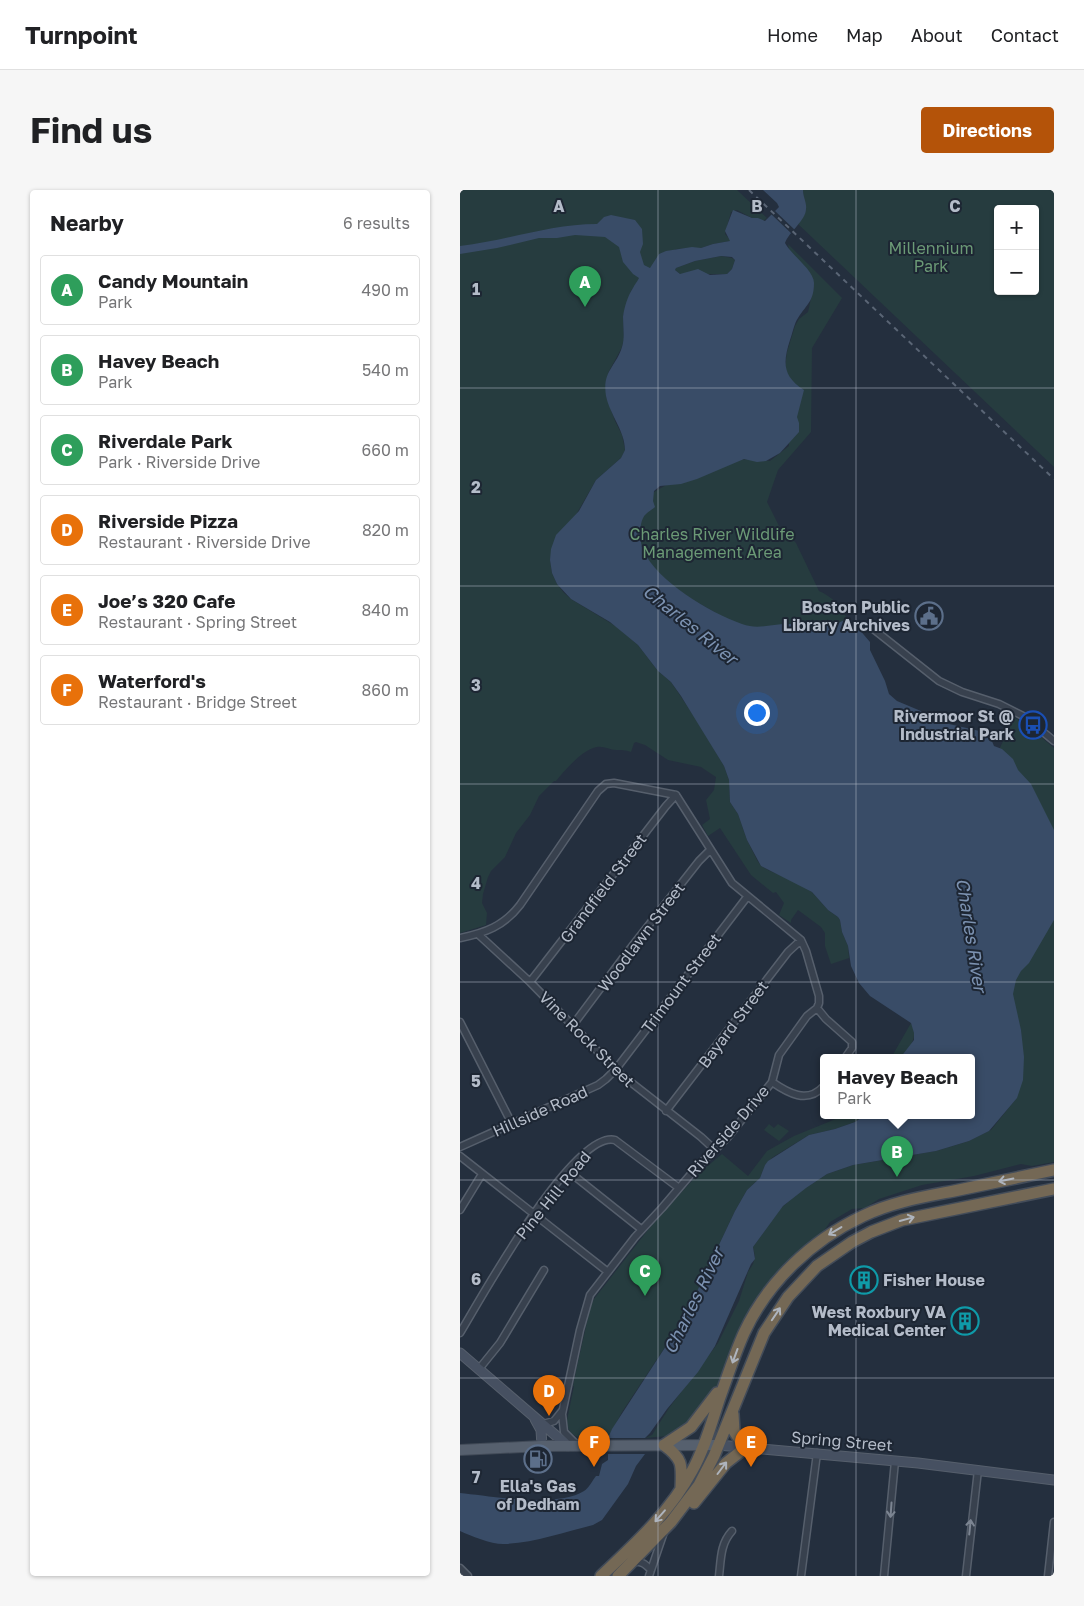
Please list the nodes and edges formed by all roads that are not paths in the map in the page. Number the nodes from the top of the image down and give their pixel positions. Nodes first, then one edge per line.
1 (872, 628) dead end
2 (1054, 741) edge
3 (676, 795) junction
4 (710, 850) junction
5 (747, 897) junction
6 (478, 935) junction
7 (460, 938) edge
8 (801, 940) junction
9 (530, 982) junction
10 (817, 1008) junction
11 (460, 1022) edge
12 (573, 1025) junction
13 (848, 1054) edge
14 (616, 1069) junction
15 (772, 1082) junction
16 (820, 1089) edge
17 (666, 1111) junction
18 (512, 1124) junction
19 (460, 1147) edge
20 (715, 1150) junction
21 (460, 1156) edge
22 (1054, 1170) edge
23 (568, 1171) junction
24 (482, 1174) junction
25 (679, 1188) junction
26 (1054, 1189) edge
27 (460, 1210) edge
28 (533, 1214) junction
29 (854, 1221) junction
30 (642, 1229) junction
31 (862, 1236) junction
32 (544, 1270) dead end
33 (608, 1272) junction
34 (460, 1333) edge
35 (460, 1353) edge
36 (479, 1369) junction
37 (726, 1382) junction
38 (734, 1405) junction
39 (562, 1410) junction
40 (532, 1415) junction
41 (543, 1424) junction
42 (664, 1445) junction
43 (704, 1445) junction
44 (718, 1445) junction
45 (542, 1446) junction
46 (573, 1446) junction
47 (745, 1448) junction
48 (460, 1450) edge
49 (817, 1453) junction
50 (896, 1461) junction
51 (978, 1470) junction
52 (1054, 1480) edge
53 (681, 1489) junction
54 (1054, 1522) edge
55 (665, 1529) junction
56 (732, 1531) dead end
57 (632, 1562) junction
58 (461, 1570) edge
59 (650, 1573) edge
60 (468, 1576) edge
61 (601, 1576) edge
62 (618, 1576) edge
63 (719, 1576) edge
64 (801, 1576) edge
65 (884, 1576) edge
66 (966, 1576) edge
67 (1048, 1576) edge

1 - 2 street
3 - 4 street
3 - 6 street
3 - 9 street, Grandfield Street
4 - 5 street
4 - 12 street, Woodlawn Street
5 - 8 street
5 - 14 street, Trimount Street
6 - 7 street
6 - 9 street, Vine Rock Street
8 - 10 street
8 - 17 street, Bayard Street
9 - 12 street, Vine Rock Street
10 - 13 street
10 - 15 street, Riverside Drive
11 - 18 street
12 - 14 street, Vine Rock Street
14 - 17 street, Vine Rock Street
14 - 18 street, Hillside Road
15 - 16 street
15 - 20 street, Riverside Drive
17 - 20 street, Vine Rock Street
18 - 19 street, Hillside Road
20 - 25 street, Riverside Drive
21 - 24 street
22 -> 29 highway
23 - 25 street, Pine Hill Road
23 - 28 street, Pine Hill Road
23 - 30 street
24 - 27 street
24 - 28 street
25 - 30 street, Riverside Drive
31 -> 26 highway
28 - 33 street
28 - 34 street, Pine Hill Road
29 - 31 highway
29 -> 37 highway
30 - 33 street, Riverside Drive
38 -> 31 highway
32 - 36 street
33 - 39 street, Riverside Drive
35 - 36 main road
36 - 40 main road
37 - 42 highway
37 - 43 highway
38 - 44 highway
38 - 47 highway
39 - 41 street
39 - 46 street, Riverside Drive
40 - 41 main road
40 - 45 main road
41 - 46 main road
42 - 43 main road, Spring Street
42 - 46 main road, Spring Street
42 - 53 highway
43 - 44 main road, Spring Street
43 - 53 highway
44 - 47 main road, Spring Street
44 - 55 highway
45 - 46 main road, Spring Street
45 - 48 main road, Spring Street
47 - 49 main road, Spring Street
55 -> 47 highway
49 - 50 main road, Spring Street
49 - 64 street
50 - 51 main road, Spring Street
50 -> 65 street
51 - 52 main road, Spring Street
66 -> 51 street
53 -> 61 highway
54 - 67 street
55 - 57 highway
55 - 59 street
56 - 63 street
57 - 59 street
57 - 62 highway
58 - 60 street

